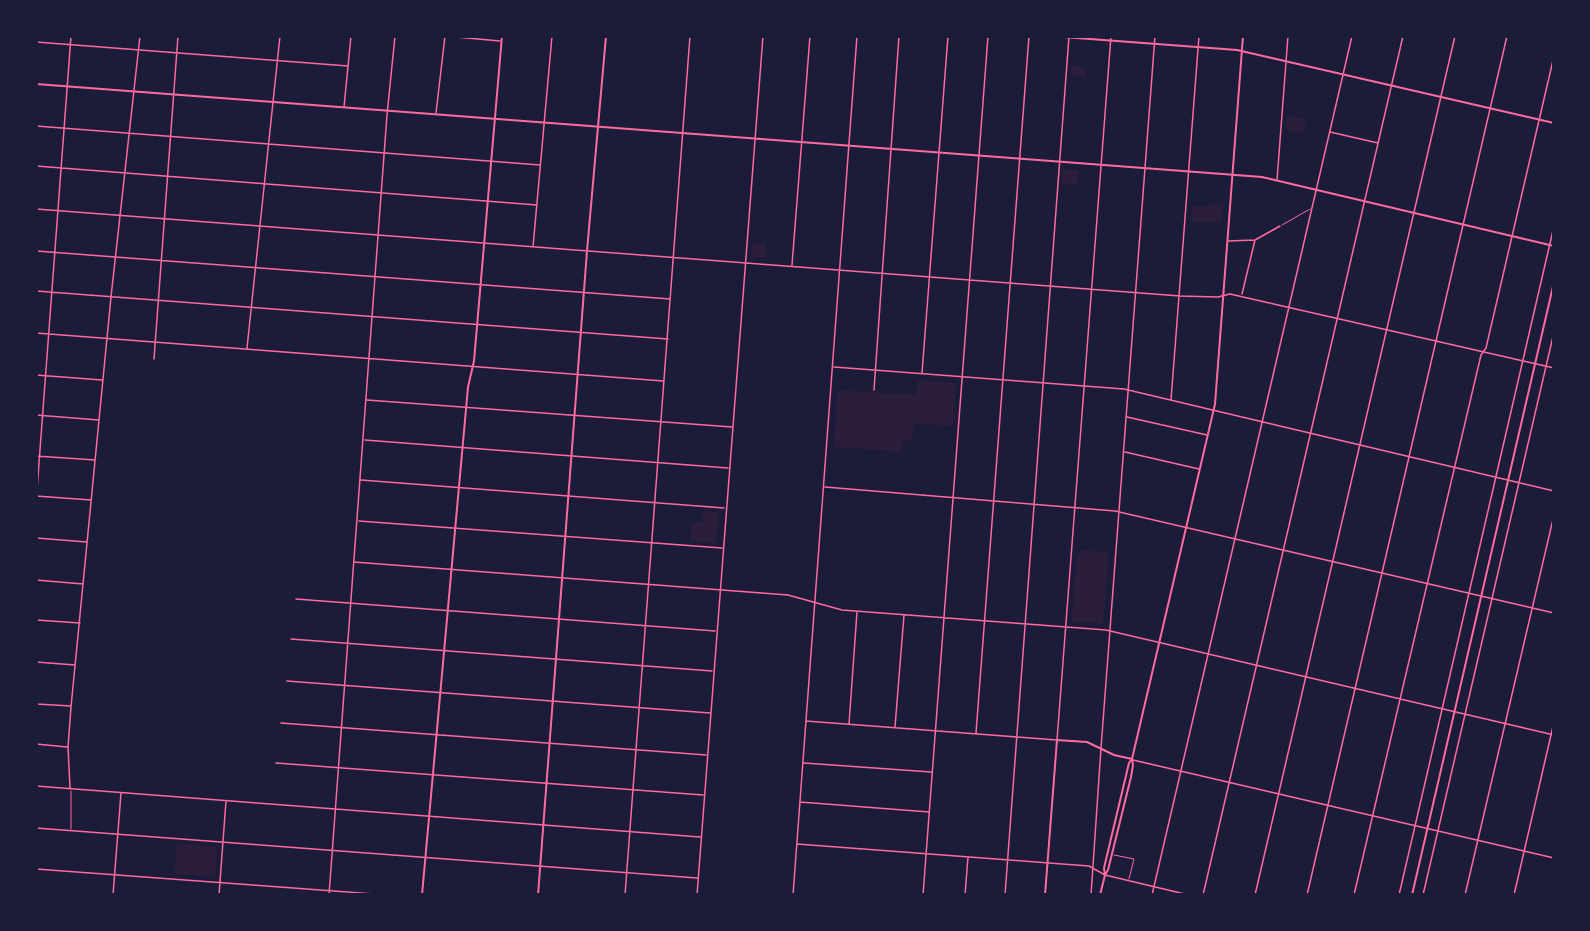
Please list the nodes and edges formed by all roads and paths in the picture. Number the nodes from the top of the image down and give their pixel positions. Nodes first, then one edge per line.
1 (71, 36) edge
2 (140, 36) edge
3 (178, 36) edge
4 (280, 36) edge
5 (351, 36) edge
6 (395, 36) edge
7 (445, 36) edge
8 (502, 36) edge
9 (552, 36) edge
10 (606, 36) edge
11 (690, 36) edge
12 (763, 36) edge
13 (810, 36) edge
14 (857, 36) edge
15 (899, 36) edge
16 (948, 36) edge
17 (988, 36) edge
18 (1029, 36) edge
19 (1050, 36) edge
20 (1111, 36) edge
21 (1155, 36) edge
22 (1199, 36) edge
23 (1244, 36) edge
24 (1288, 36) edge
25 (1352, 36) edge
26 (1403, 36) edge
27 (1455, 36) edge
28 (1507, 36) edge
29 (1069, 37) edge
30 (501, 41) junction
31 (1110, 41) junction
32 (36, 42) edge
33 (1155, 44) junction
34 (71, 45) junction
35 (1198, 47) junction
36 (139, 50) junction
37 (1242, 51) junction
38 (177, 53) junction
39 (1554, 56) edge
40 (277, 60) junction
41 (1286, 61) junction
42 (348, 66) junction
43 (1343, 74) junction
44 (36, 84) edge
45 (67, 86) junction
46 (1392, 86) junction
47 (134, 92) junction
48 (174, 94) junction
49 (1441, 97) junction
50 (273, 102) junction
51 (344, 107) junction
52 (1490, 108) junction
53 (388, 111) junction
54 (436, 114) junction
55 (494, 119) junction
56 (1539, 120) junction
57 (544, 123) junction
58 (1554, 123) edge
59 (36, 126) edge
60 (598, 127) junction
61 (64, 128) junction
62 (1329, 132) junction
63 (130, 133) junction
64 (683, 133) junction
65 (171, 136) junction
66 (754, 139) junction
67 (802, 142) junction
68 (269, 144) junction
69 (1378, 144) junction
70 (849, 146) junction
71 (891, 149) junction
72 (385, 152) junction
73 (939, 153) junction
74 (979, 156) junction
75 (1019, 159) junction
76 (490, 161) junction
77 (1059, 162) junction
78 (540, 165) junction
79 (1101, 165) junction
80 (36, 166) edge
81 (61, 168) junction
82 (1145, 168) junction
83 (1189, 171) junction
84 (125, 173) junction
85 (1233, 175) junction
86 (168, 176) junction
87 (1276, 180) junction
88 (264, 184) junction
89 (1315, 190) junction
90 (382, 192) junction
91 (486, 201) junction
92 (1365, 202) junction
93 (537, 205) junction
94 (36, 209) edge
95 (1311, 209) junction
96 (58, 211) junction
97 (1414, 213) junction
98 (121, 215) junction
99 (165, 219) junction
100 (1280, 225) joint
101 (1463, 225) junction
102 (260, 226) junction
103 (1554, 226) edge
104 (378, 235) junction
105 (1512, 236) junction
106 (1255, 240) junction
107 (1228, 241) junction
108 (482, 243) junction
109 (1550, 245) junction
110 (1554, 246) edge
111 (533, 247) junction
112 (36, 251) edge
113 (587, 251) junction
114 (55, 252) junction
115 (116, 257) junction
116 (674, 258) junction
117 (161, 260) junction
118 (744, 263) junction
119 (792, 266) junction
120 (256, 267) junction
121 (840, 270) junction
122 (882, 273) junction
123 (375, 277) junction
124 (930, 277) junction
125 (970, 280) junction
126 (1554, 282) edge
127 (1010, 283) junction
128 (479, 285) junction
129 (1050, 286) junction
130 (1092, 289) junction
131 (36, 291) edge
132 (52, 292) junction
133 (584, 292) junction
134 (1136, 292) junction
135 (1180, 296) junction
136 (1224, 296) junction
137 (1242, 296) junction
138 (111, 297) junction
139 (671, 299) junction
140 (158, 300) junction
141 (1289, 306) junction
142 (252, 308) junction
143 (372, 317) junction
144 (1338, 318) junction
145 (477, 325) junction
146 (1387, 329) junction
147 (1554, 332) edge
148 (36, 333) edge
149 (580, 333) junction
150 (49, 334) junction
151 (107, 339) junction
152 (668, 339) junction
153 (1436, 341) junction
154 (155, 342) junction
155 (247, 349) junction
156 (1484, 352) junction
157 (369, 358) junction
158 (154, 359) dead end
159 (1523, 361) junction
160 (1535, 364) junction
161 (473, 366) junction
162 (1546, 366) junction
163 (833, 367) junction
164 (1554, 368) edge
165 (876, 370) junction
166 (577, 374) junction
167 (922, 374) junction
168 (36, 375) edge
169 (46, 376) junction
170 (962, 377) junction
171 (103, 380) junction
172 (1002, 380) junction
173 (665, 381) junction
174 (1043, 383) junction
175 (1084, 386) junction
176 (874, 390) dead end
177 (1129, 391) junction
178 (366, 400) junction
179 (1171, 401) junction
180 (466, 408) junction
181 (1214, 411) junction
182 (36, 416) edge
183 (42, 416) junction
184 (574, 416) junction
185 (1127, 417) junction
186 (100, 420) junction
187 (661, 422) junction
188 (1262, 423) junction
189 (732, 427) junction
190 (1311, 434) junction
191 (1208, 436) junction
192 (363, 440) junction
193 (1360, 445) junction
194 (463, 448) junction
195 (1124, 452) junction
196 (38, 456) edge
197 (571, 456) junction
198 (1409, 457) junction
199 (96, 460) junction
200 (658, 463) junction
201 (729, 468) junction
202 (1455, 468) junction
203 (1199, 469) junction
204 (1496, 477) junction
205 (360, 480) junction
206 (1508, 480) junction
207 (1519, 482) junction
208 (824, 487) junction
209 (460, 488) junction
210 (1554, 491) edge
211 (36, 496) edge
212 (568, 496) junction
213 (953, 497) junction
214 (92, 500) junction
215 (993, 500) junction
216 (36, 502) edge
217 (655, 502) junction
218 (1033, 503) junction
219 (1075, 507) junction
220 (726, 508) junction
221 (1119, 511) junction
222 (1554, 515) edge
223 (357, 520) junction
224 (1186, 527) junction
225 (456, 528) junction
226 (565, 536) junction
227 (36, 538) edge
228 (1235, 539) junction
229 (88, 542) junction
230 (652, 543) junction
231 (723, 548) junction
232 (1284, 550) junction
233 (1333, 561) junction
234 (354, 562) junction
235 (452, 570) junction
236 (1382, 573) junction
237 (562, 578) junction
238 (36, 580) edge
239 (84, 584) junction
240 (649, 584) junction
241 (1428, 584) junction
242 (720, 590) junction
243 (1468, 593) junction
244 (1481, 596) junction
245 (296, 599) dead end
246 (1492, 599) junction
247 (815, 602) junction
248 (351, 604) junction
249 (1532, 608) junction
250 (449, 611) junction
251 (857, 611) junction
252 (1554, 613) edge
253 (904, 615) junction
254 (944, 618) junction
255 (36, 620) edge
256 (559, 620) junction
257 (984, 620) junction
258 (80, 623) junction
259 (1024, 624) junction
260 (645, 626) junction
261 (1066, 626) junction
262 (716, 631) junction
263 (1110, 631) junction
264 (291, 639) dead end
265 (1159, 643) junction
266 (348, 644) junction
267 (445, 651) junction
268 (1208, 655) junction
269 (556, 660) junction
270 (36, 662) edge
271 (75, 665) junction
272 (642, 666) junction
273 (1257, 666) junction
274 (714, 671) junction
275 (1306, 678) junction
276 (287, 681) dead end
277 (345, 685) junction
278 (1355, 689) junction
279 (441, 693) junction
280 (1400, 700) junction
281 (552, 701) junction
282 (36, 704) edge
283 (71, 706) junction
284 (639, 708) junction
285 (1441, 709) junction
286 (1454, 712) junction
287 (710, 713) junction
288 (1465, 715) junction
289 (806, 721) junction
290 (1554, 722) edge
291 (281, 723) dead end
292 (849, 724) junction
293 (1505, 724) junction
294 (341, 727) junction
295 (896, 727) junction
296 (935, 730) junction
297 (437, 734) junction
298 (976, 734) junction
299 (1553, 735) edge
300 (1016, 737) junction
301 (1057, 740) junction
302 (549, 743) junction
303 (36, 744) edge
304 (68, 747) junction
305 (1101, 748) junction
306 (636, 750) junction
307 (707, 755) junction
308 (1132, 759) junction
309 (276, 762) dead end
310 (803, 762) junction
311 (339, 767) junction
312 (1181, 771) junction
313 (932, 772) junction
314 (433, 774) junction
315 (546, 783) junction
316 (1230, 783) junction
317 (36, 786) edge
318 (70, 788) junction
319 (633, 790) junction
320 (121, 793) junction
321 (1279, 794) junction
322 (704, 795) junction
323 (226, 801) junction
324 (800, 802) junction
325 (1328, 805) junction
326 (335, 809) junction
327 (929, 812) junction
328 (1372, 815) junction
329 (429, 816) junction
330 (543, 825) junction
331 (1415, 825) junction
332 (36, 828) edge
333 (1427, 828) junction
334 (71, 831) junction
335 (630, 831) junction
336 (1438, 831) junction
337 (118, 834) junction
338 (701, 837) junction
339 (1478, 840) junction
340 (223, 842) junction
341 (796, 844) junction
342 (332, 850) junction
343 (1524, 851) junction
344 (926, 854) junction
345 (1112, 854) junction
346 (968, 857) junction
347 (426, 858) junction
348 (1554, 858) edge
349 (1008, 860) junction
350 (1048, 863) junction
351 (540, 867) junction
352 (1093, 867) junction
353 (36, 869) edge
354 (627, 873) junction
355 (115, 874) junction
356 (1105, 876) junction
357 (698, 878) junction
358 (1129, 881) junction
359 (220, 883) junction
360 (1154, 887) junction
361 (329, 891) junction
362 (113, 895) edge
363 (219, 895) edge
364 (329, 895) edge
365 (388, 895) edge
366 (422, 895) edge
367 (538, 895) edge
368 (625, 895) edge
369 (697, 895) edge
370 (793, 895) edge
371 (923, 895) edge
372 (965, 895) edge
373 (1005, 895) edge
374 (1045, 895) edge
375 (1091, 895) edge
376 (1100, 895) edge
377 (1152, 895) edge
378 (1188, 895) edge
379 (1203, 895) edge
380 (1255, 895) edge
381 (1307, 895) edge
382 (1354, 895) edge
383 (1399, 895) edge
384 (1412, 895) edge
385 (1423, 895) edge
386 (1465, 895) edge
387 (1514, 895) edge

1 - 34 street
2 - 36 street
3 - 38 street
4 - 40 street
5 - 42 street
6 - 53 street
7 - 30 street
7 - 54 street
8 - 30 main road
9 - 57 street
10 - 60 main road
11 - 64 street
12 - 66 street
13 - 67 street
14 - 70 street
15 - 71 street
16 - 73 street
17 - 74 street
18 - 75 street
19 - 29 main road
20 - 31 street
21 - 33 street
22 - 35 street
23 - 37 main road
24 - 41 street
25 - 43 street
26 - 46 street
27 - 49 street
28 - 52 street
29 - 31 main road
29 - 77 street
30 - 55 main road
31 - 33 main road
31 - 79 street
32 - 34 street
33 - 35 main road
33 - 82 street
34 - 36 street
34 - 45 street
35 - 37 main road
35 - 83 street
36 - 38 street
36 - 47 street
37 - 41 main road
37 - 85 main road
38 - 40 street
38 - 48 street
39 - 56 street
40 - 42 street
40 - 50 street
41 - 43 main road
41 - 87 street
42 - 51 street
43 - 46 main road
43 - 62 street
44 - 45 main road
45 - 47 main road
45 - 61 street
46 - 49 main road
46 - 69 street
47 - 48 main road
47 - 63 street
48 - 50 main road
48 - 65 street
49 - 52 main road
49 - 97 street
50 - 51 main road
50 - 68 street
51 - 53 main road
52 - 56 main road
52 - 101 street
53 - 54 main road
53 - 72 street
54 - 55 main road
55 - 57 main road
55 - 76 main road
56 - 58 main road
56 - 105 street
57 - 60 main road
57 - 78 street
59 - 61 street
60 - 64 main road
60 - 113 main road
61 - 63 street
61 - 81 street
62 - 69 street
62 - 89 street
63 - 65 street
63 - 84 street
64 - 66 main road
64 - 116 street
65 - 68 street
65 - 86 street
66 - 67 main road
66 - 118 street
67 - 70 main road
67 - 119 street
68 - 72 street
68 - 88 street
69 - 92 street
70 - 71 main road
70 - 121 street
71 - 73 main road
71 - 122 street
72 - 76 street
72 - 90 street
73 - 74 main road
73 - 124 street
74 - 75 main road
74 - 125 street
75 - 77 main road
75 - 127 street
76 - 78 street
76 - 91 main road
77 - 79 main road
77 - 129 street
78 - 93 street
79 - 82 main road
79 - 130 street
80 - 81 street
81 - 84 street
81 - 96 street
82 - 83 main road
82 - 134 street
83 - 85 main road
83 - 135 street
84 - 86 street
84 - 98 street
85 - 87 main road
85 - 107 main road
86 - 88 street
86 - 99 street
87 - 89 main road
88 - 90 street
88 - 102 street
89 - 92 main road
89 - 95 street
90 - 91 street
90 - 104 street
91 - 93 street
91 - 108 main road
92 - 97 main road
92 - 144 street
93 - 111 street
94 - 96 street
95 - 100 lane
95 - 141 street
96 - 98 street
96 - 114 street
97 - 101 main road
97 - 146 street
98 - 99 street
98 - 115 street
99 - 102 street
99 - 117 street
100 - 106 street
101 - 105 main road
101 - 153 street
102 - 104 street
102 - 120 street
103 - 109 street
104 - 108 street
104 - 123 street
105 - 109 main road
105 - 156 street
106 - 107 street
106 - 137 street
107 - 136 main road
108 - 111 street
108 - 128 main road
109 - 110 main road
109 - 159 street
111 - 113 street
112 - 114 street
113 - 116 street
113 - 133 main road
114 - 115 street
114 - 132 street
115 - 117 street
115 - 138 street
116 - 118 street
116 - 139 street
117 - 120 street
117 - 140 street
118 - 119 street
118 - 189 street
119 - 121 street
120 - 123 street
120 - 142 street
121 - 122 street
121 - 163 street
122 - 124 street
122 - 165 street
123 - 128 street
123 - 143 street
124 - 125 street
124 - 167 street
125 - 127 street
125 - 170 street
126 - 160 main road
127 - 129 street
127 - 172 street
128 - 133 street
128 - 145 main road
129 - 130 street
129 - 174 street
130 - 134 street
130 - 175 street
131 - 132 street
132 - 138 street
132 - 150 street
133 - 139 street
133 - 149 main road
134 - 135 street
134 - 177 street
135 - 136 street
135 - 179 street
136 - 137 street
136 - 181 main road
137 - 141 street
138 - 140 street
138 - 151 street
139 - 152 street
140 - 142 street
140 - 154 street
141 - 144 street
141 - 188 street
142 - 143 street
142 - 155 street
143 - 145 street
143 - 157 street
144 - 146 street
144 - 190 street
145 - 149 street
145 - 161 main road
146 - 153 street
146 - 193 street
147 - 162 street
148 - 150 street
149 - 152 street
149 - 166 main road
150 - 151 street
150 - 169 street
151 - 154 street
151 - 171 street
152 - 173 street
153 - 156 street
153 - 198 street
154 - 155 street
154 - 158 street
155 - 157 street
156 - 159 street
156 - 202 street
157 - 161 street
157 - 178 street
159 - 160 street
159 - 204 street
160 - 162 street
160 - 206 main road
161 - 166 street
161 - 180 main road
162 - 164 street
162 - 207 street
163 - 165 street
163 - 208 street
165 - 167 street
165 - 176 street
166 - 173 street
166 - 184 main road
167 - 170 street
168 - 169 street
169 - 171 street
169 - 183 street
170 - 172 street
170 - 213 street
171 - 186 street
172 - 174 street
172 - 215 street
173 - 187 street
174 - 175 street
174 - 218 street
175 - 177 street
175 - 219 street
177 - 179 street
177 - 185 street
178 - 180 street
178 - 192 street
179 - 181 street
180 - 184 street
180 - 194 main road
181 - 188 street
181 - 191 main road
182 - 183 street
183 - 186 street
183 - 196 street
184 - 187 street
184 - 197 main road
185 - 191 street
185 - 195 street
186 - 199 street
187 - 189 street
187 - 200 street
188 - 190 street
188 - 228 street
189 - 201 street
190 - 193 street
190 - 232 street
191 - 203 main road
192 - 194 street
192 - 205 street
193 - 198 street
193 - 233 street
194 - 197 street
194 - 209 main road
195 - 203 street
195 - 221 street
196 - 199 street
196 - 211 street
197 - 200 street
197 - 212 main road
198 - 202 street
198 - 236 street
199 - 214 street
200 - 201 street
200 - 217 street
201 - 220 street
202 - 204 street
202 - 241 street
203 - 224 main road
204 - 206 street
204 - 243 street
205 - 209 street
205 - 223 street
206 - 207 street
206 - 244 main road
207 - 210 street
207 - 246 street
208 - 213 street
208 - 247 street
209 - 212 street
209 - 225 main road
211 - 214 street
211 - 216 street
212 - 217 street
212 - 226 main road
213 - 215 street
213 - 254 street
214 - 229 street
215 - 218 street
215 - 257 street
217 - 220 street
217 - 230 street
218 - 219 street
218 - 259 street
219 - 221 street
219 - 261 street
220 - 231 street
221 - 224 street
221 - 263 street
222 - 249 street
223 - 225 street
223 - 234 street
224 - 228 street
224 - 265 main road
225 - 226 street
225 - 235 main road
226 - 230 street
226 - 237 main road
227 - 229 street
228 - 232 street
228 - 268 street
229 - 239 street
230 - 231 street
230 - 240 street
231 - 242 street
232 - 233 street
232 - 273 street
233 - 236 street
233 - 275 street
234 - 235 street
234 - 248 street
235 - 237 street
235 - 250 main road
236 - 241 street
236 - 278 street
237 - 240 street
237 - 256 main road
238 - 239 street
239 - 258 street
240 - 242 street
240 - 260 street
241 - 243 street
241 - 280 street
242 - 247 street
242 - 262 street
243 - 244 street
243 - 285 street
244 - 246 street
244 - 286 main road
245 - 248 street
246 - 249 street
246 - 288 street
247 - 251 street
247 - 289 street
248 - 250 street
248 - 266 street
249 - 252 street
249 - 293 street
250 - 256 street
250 - 267 main road
251 - 253 street
251 - 292 street
253 - 254 street
253 - 295 street
254 - 257 street
254 - 296 street
255 - 258 street
256 - 260 street
256 - 269 main road
257 - 259 street
257 - 298 street
258 - 271 street
259 - 261 street
259 - 300 street
260 - 262 street
260 - 272 street
261 - 263 street
261 - 301 street
262 - 274 street
263 - 265 street
263 - 305 street
264 - 266 street
265 - 268 street
265 - 308 main road
266 - 267 street
266 - 277 street
267 - 269 street
267 - 279 main road
268 - 273 street
268 - 312 street
269 - 272 street
269 - 281 main road
270 - 271 street
271 - 283 street
272 - 274 street
272 - 284 street
273 - 275 street
273 - 316 street
274 - 287 street
275 - 278 street
275 - 321 street
276 - 277 street
277 - 279 street
277 - 294 street
278 - 280 street
278 - 325 street
279 - 281 street
279 - 297 main road
280 - 285 street
280 - 328 street
281 - 284 street
281 - 302 main road
282 - 283 street
283 - 304 street
284 - 287 street
284 - 306 street
285 - 286 street
285 - 331 street
286 - 288 street
286 - 333 main road
287 - 307 street
288 - 293 street
288 - 336 street
289 - 292 street
289 - 310 street
290 - 299 street
291 - 294 street
292 - 295 street
293 - 299 street
293 - 339 street
294 - 297 street
294 - 311 street
295 - 296 street
296 - 298 street
296 - 313 street
297 - 302 street
297 - 314 main road
298 - 300 street
299 - 343 street
300 - 301 street
300 - 349 street
301 - 305 main road
301 - 350 main road
302 - 306 street
302 - 315 main road
303 - 304 street
304 - 318 street
305 - 308 main road
305 - 352 street
306 - 307 street
306 - 319 street
307 - 322 street
308 - 312 street
308 - 345 main road
308 - 356 main road
309 - 311 street
310 - 313 street
310 - 324 street
311 - 314 street
311 - 326 street
312 - 316 street
312 - 360 street
313 - 327 street
314 - 315 street
314 - 329 main road
315 - 319 street
315 - 330 main road
316 - 321 street
316 - 379 street
317 - 318 street
318 - 320 street
318 - 334 lane
319 - 322 street
319 - 335 street
320 - 323 street
320 - 337 street
321 - 325 street
321 - 380 street
322 - 338 street
323 - 326 street
323 - 340 street
324 - 327 street
324 - 341 street
325 - 328 street
325 - 381 street
326 - 329 street
326 - 342 street
327 - 344 street
328 - 331 street
328 - 382 street
329 - 330 street
329 - 347 main road
330 - 335 street
330 - 351 main road
331 - 333 street
331 - 383 street
332 - 334 street
333 - 336 street
333 - 384 main road
334 - 337 street
335 - 338 street
335 - 354 street
336 - 339 street
336 - 385 street
337 - 340 street
337 - 355 street
338 - 357 street
339 - 343 street
339 - 386 street
340 - 342 street
340 - 359 street
341 - 344 street
341 - 370 street
342 - 347 street
342 - 361 street
343 - 348 street
343 - 387 street
344 - 346 street
344 - 371 street
345 - 356 main road
345 - 358 lane
346 - 349 street
346 - 372 street
347 - 351 street
347 - 366 main road
349 - 350 street
349 - 373 street
350 - 352 street
350 - 374 main road
351 - 354 street
351 - 367 main road
352 - 356 street
352 - 375 street
353 - 355 street
354 - 357 street
354 - 368 street
355 - 359 street
355 - 362 street
356 - 358 street
356 - 376 main road
357 - 369 street
358 - 360 street
359 - 361 street
359 - 363 street
360 - 377 street
360 - 378 street
361 - 364 street
361 - 365 street

